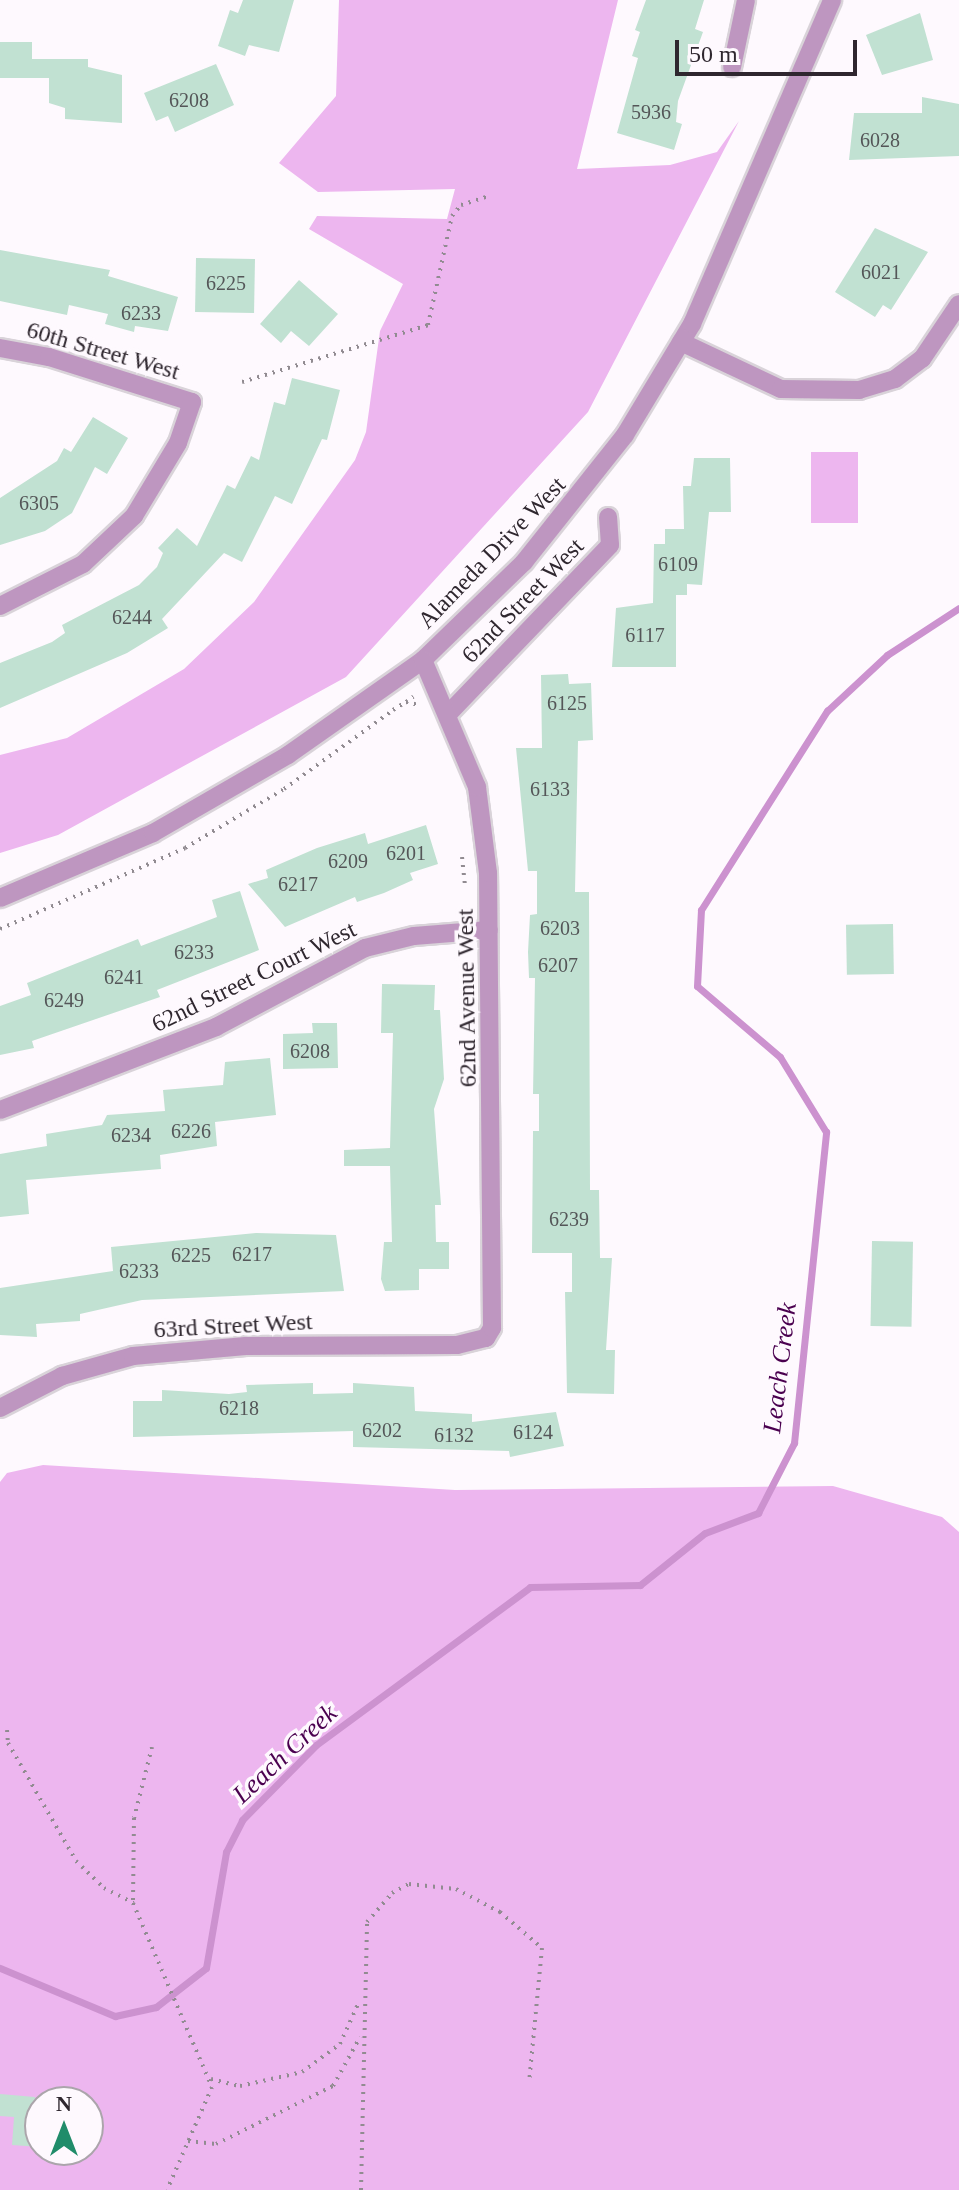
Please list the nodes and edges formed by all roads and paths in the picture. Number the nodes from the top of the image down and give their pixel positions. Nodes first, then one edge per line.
1 (746, 0) edge
2 (832, 0) edge
3 (732, 67) dead end
4 (488, 196) dead end
5 (959, 304) edge
6 (681, 342) junction
7 (0, 348) edge
8 (242, 382) dead end
9 (608, 517) dead end
10 (0, 606) edge
11 (423, 660) junction
12 (413, 697) dead end
13 (406, 702) junction
14 (450, 712) junction
15 (425, 713) dead end
16 (461, 843) dead end
17 (0, 898) edge
18 (466, 898) dead end
19 (0, 929) edge
20 (489, 930) junction
21 (0, 1110) edge
22 (479, 1340) joint
23 (0, 1408) edge
24 (7, 1730) dead end
25 (152, 1747) dead end
26 (133, 1903) junction
27 (361, 1996) junction
28 (361, 2035) junction
29 (211, 2079) junction
30 (529, 2082) dead end
31 (187, 2141) junction
32 (167, 2190) edge
33 (361, 2190) edge

1 - 3 street
2 - 6 street, Alameda Drive West
4 - 8 path
5 - 6 street
6 - 11 street, Alameda Drive West
7 - 10 street, 60th Street West
9 - 14 street, 62nd Street West
11 - 14 street, 62nd Avenue West
11 - 17 street, Alameda Drive West
12 - 13 path
13 - 15 path
13 - 19 path
14 - 20 street, 62nd Avenue West
16 - 18 path
20 - 21 street, 62nd Street Court West
20 - 22 street, 62nd Avenue West
22 - 23 street, 63rd Street West
24 - 26 path
25 - 26 path
26 - 29 path
27 - 28 path
27 - 29 path
27 - 30 path
28 - 31 path
28 - 33 path
29 - 31 path
31 - 32 path

